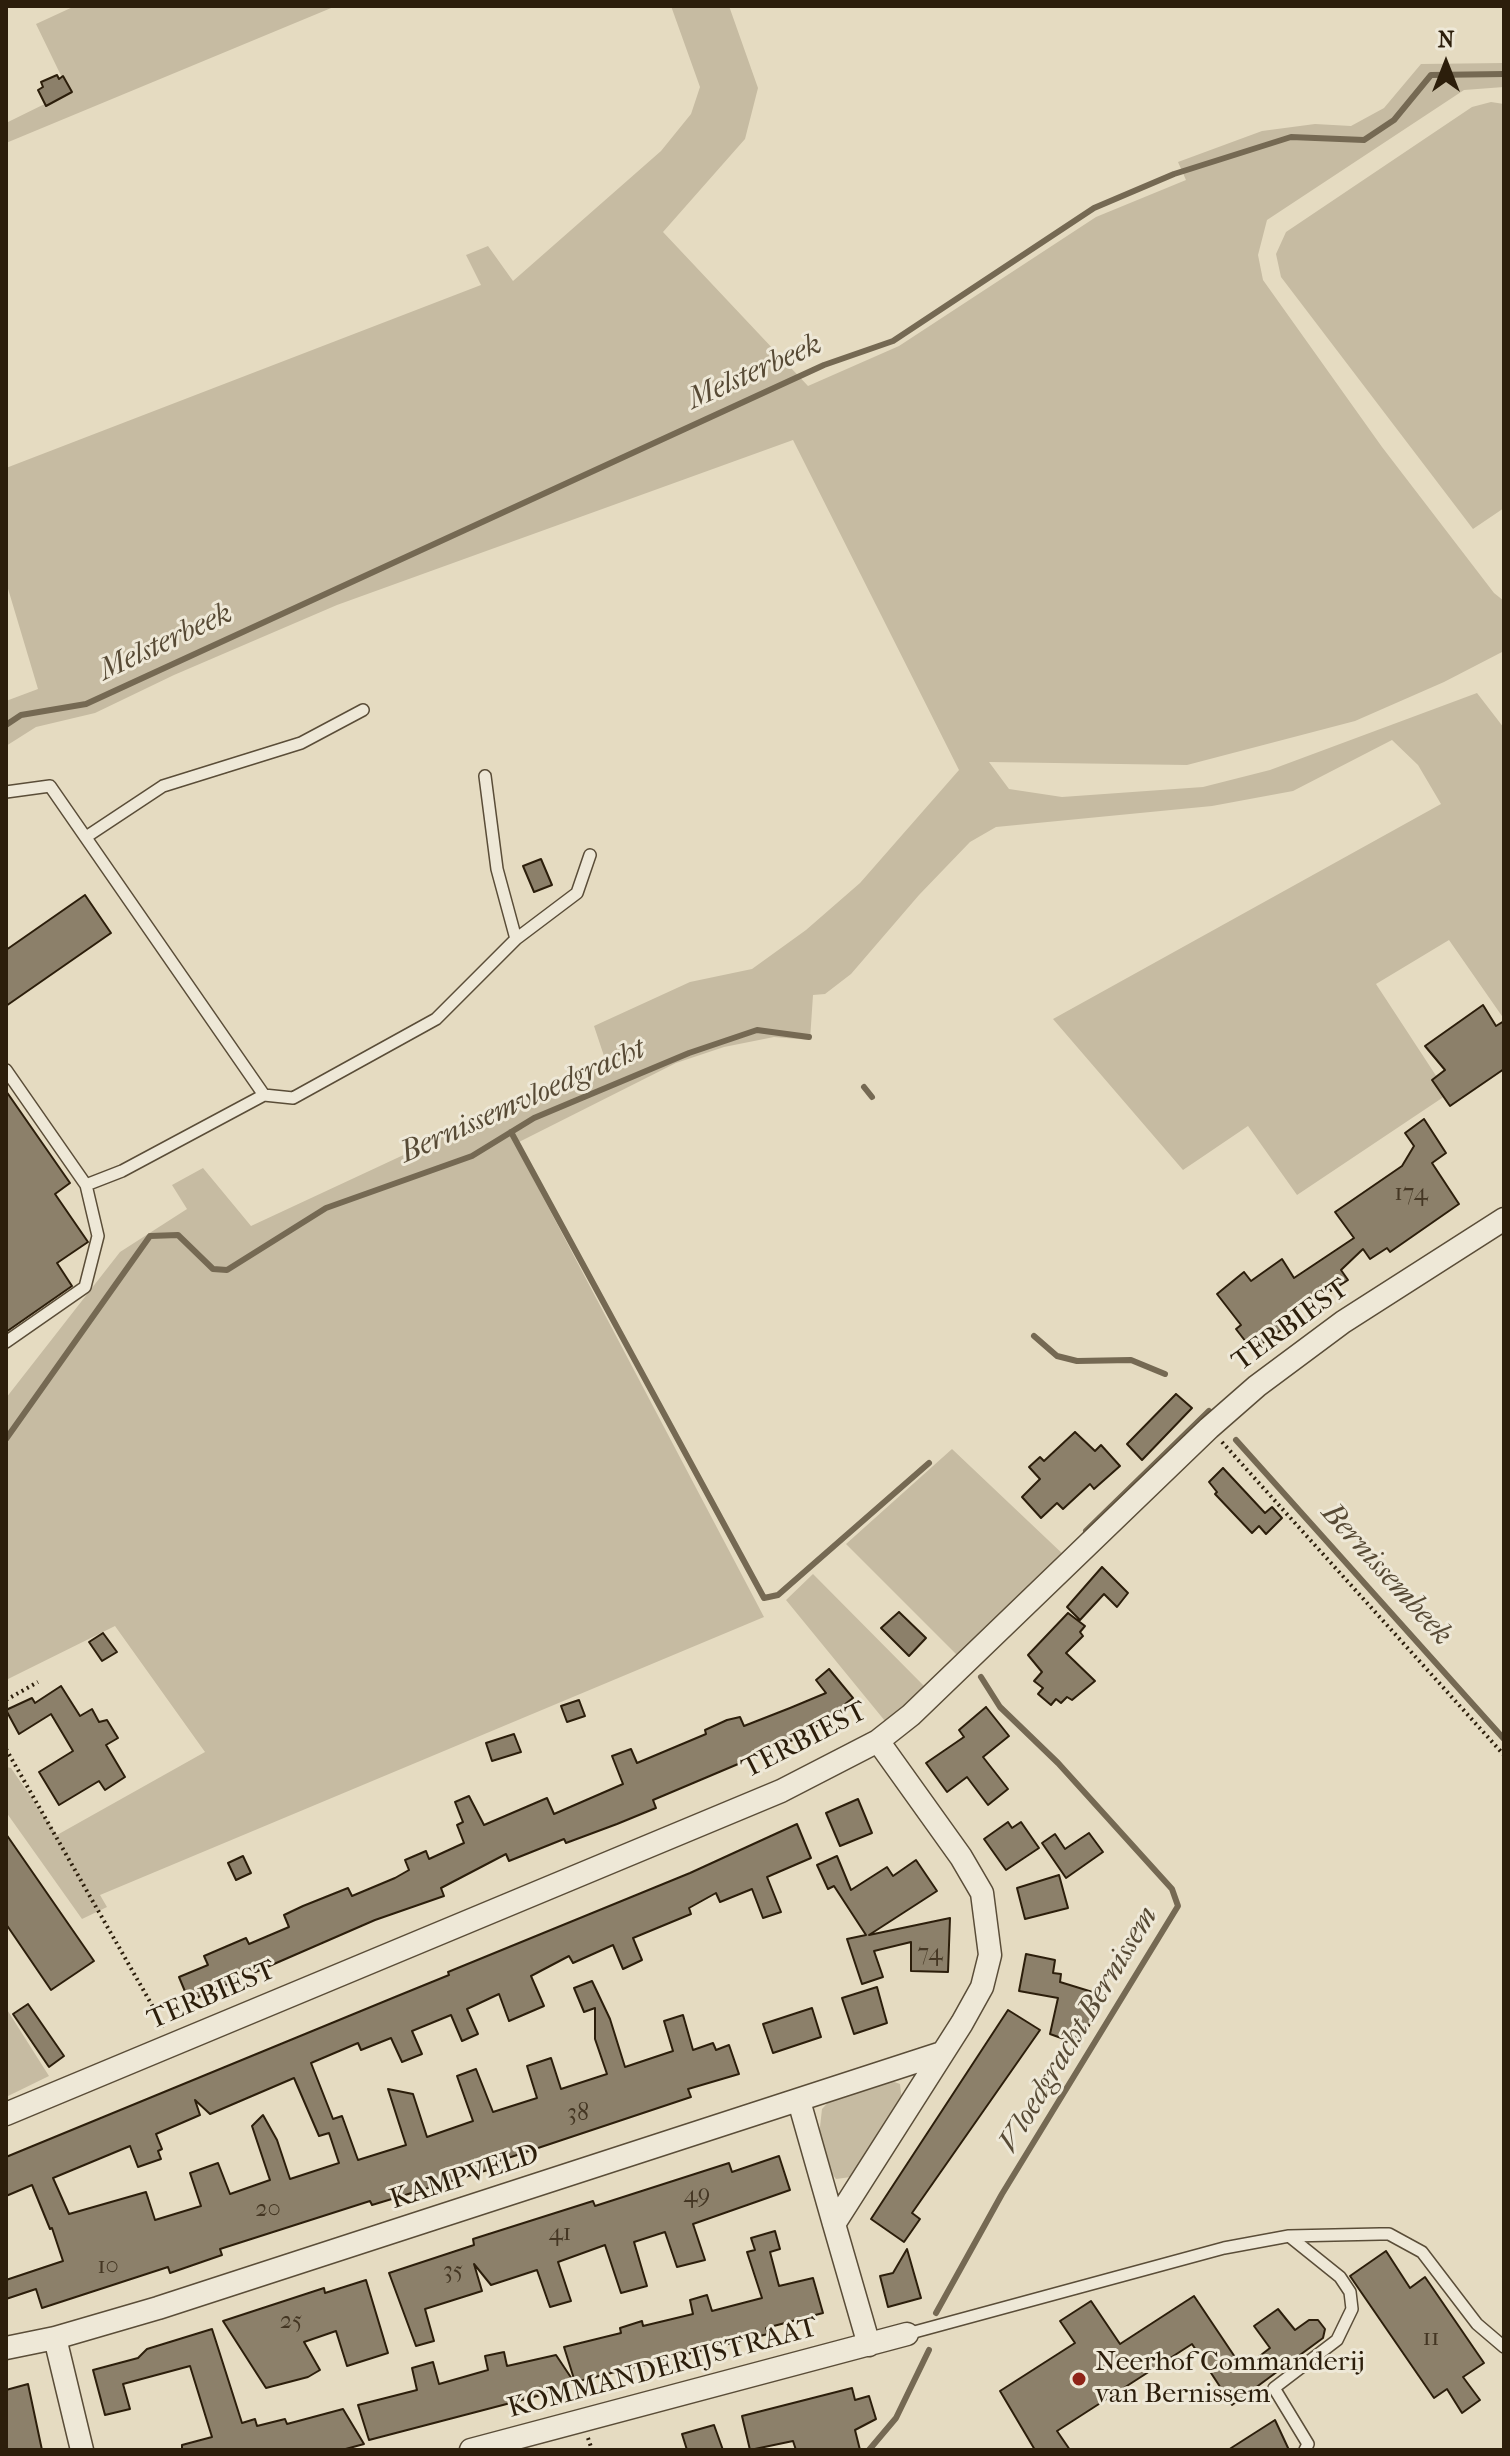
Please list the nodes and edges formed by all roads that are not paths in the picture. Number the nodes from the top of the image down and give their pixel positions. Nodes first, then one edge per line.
1 (363, 710) dead end
2 (485, 776) dead end
3 (6, 792) edge
4 (86, 837) junction
5 (590, 855) dead end
6 (516, 939) junction
7 (6, 1070) edge
8 (264, 1095) junction
9 (86, 1185) junction
10 (1504, 1219) edge
11 (6, 1342) edge
12 (878, 1741) junction
13 (939, 2054) junction
14 (799, 2101) junction
15 (6, 2114) edge
16 (834, 2224) junction
17 (1289, 2236) junction
18 (907, 2334) joint
19 (55, 2338) junction
20 (869, 2345) junction
21 (1504, 2347) edge
22 (6, 2348) edge
23 (82, 2450) edge
24 (471, 2450) edge
25 (1305, 2450) edge

1 - 4 lane
2 - 6 lane
3 - 4 lane
4 - 8 lane
5 - 6 lane
6 - 8 lane
7 - 9 lane
8 - 9 lane
9 - 11 lane
10 - 12 street, TERBIEST
12 - 13 street
12 - 15 street, TERBIEST
13 - 14 street, KAMPVELD
13 - 16 street
14 - 16 street
14 - 19 street, KAMPVELD
16 - 20 street
17 - 18 lane
17 - 21 lane
17 - 25 lane
18 - 20 street, KOMMANDERIJSTRAAT
19 - 22 street, KAMPVELD
19 - 23 street
20 - 24 street, KOMMANDERIJSTRAAT

